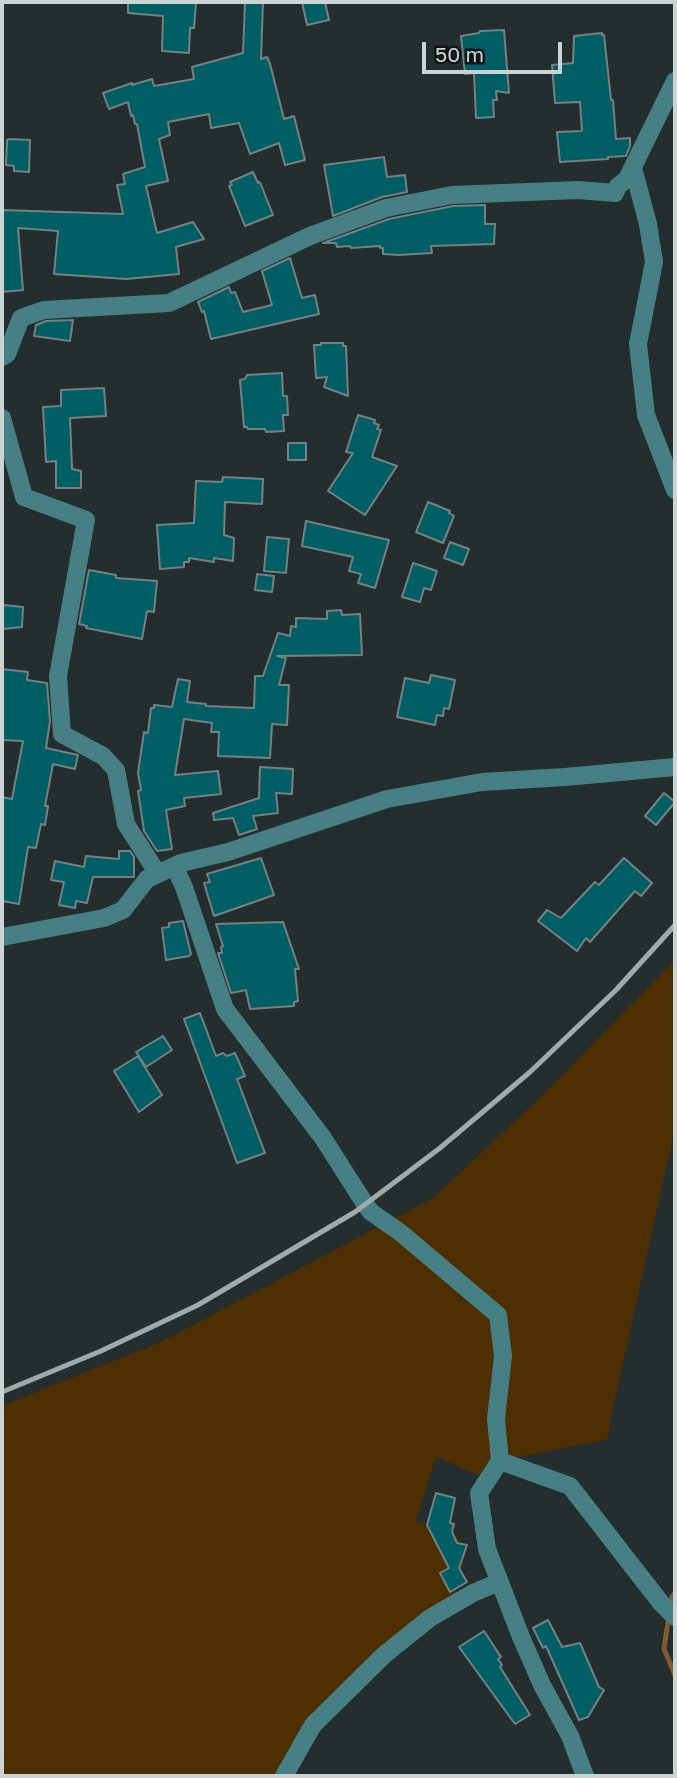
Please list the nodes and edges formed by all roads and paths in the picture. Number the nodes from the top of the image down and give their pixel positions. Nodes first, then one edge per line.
1 (675, 81) edge
2 (633, 168) junction
3 (2, 357) edge
4 (2, 418) edge
5 (675, 490) edge
6 (675, 767) edge
7 (166, 870) junction
8 (2, 937) edge
9 (500, 1461) junction
10 (499, 1582) junction
11 (675, 1617) edge
12 (284, 1776) edge
13 (585, 1776) edge

1 - 2 street
2 - 3 street
2 - 5 street
4 - 7 street
6 - 7 street
7 - 8 street
7 - 9 street
9 - 10 street
9 - 11 street
10 - 12 street
10 - 13 street

